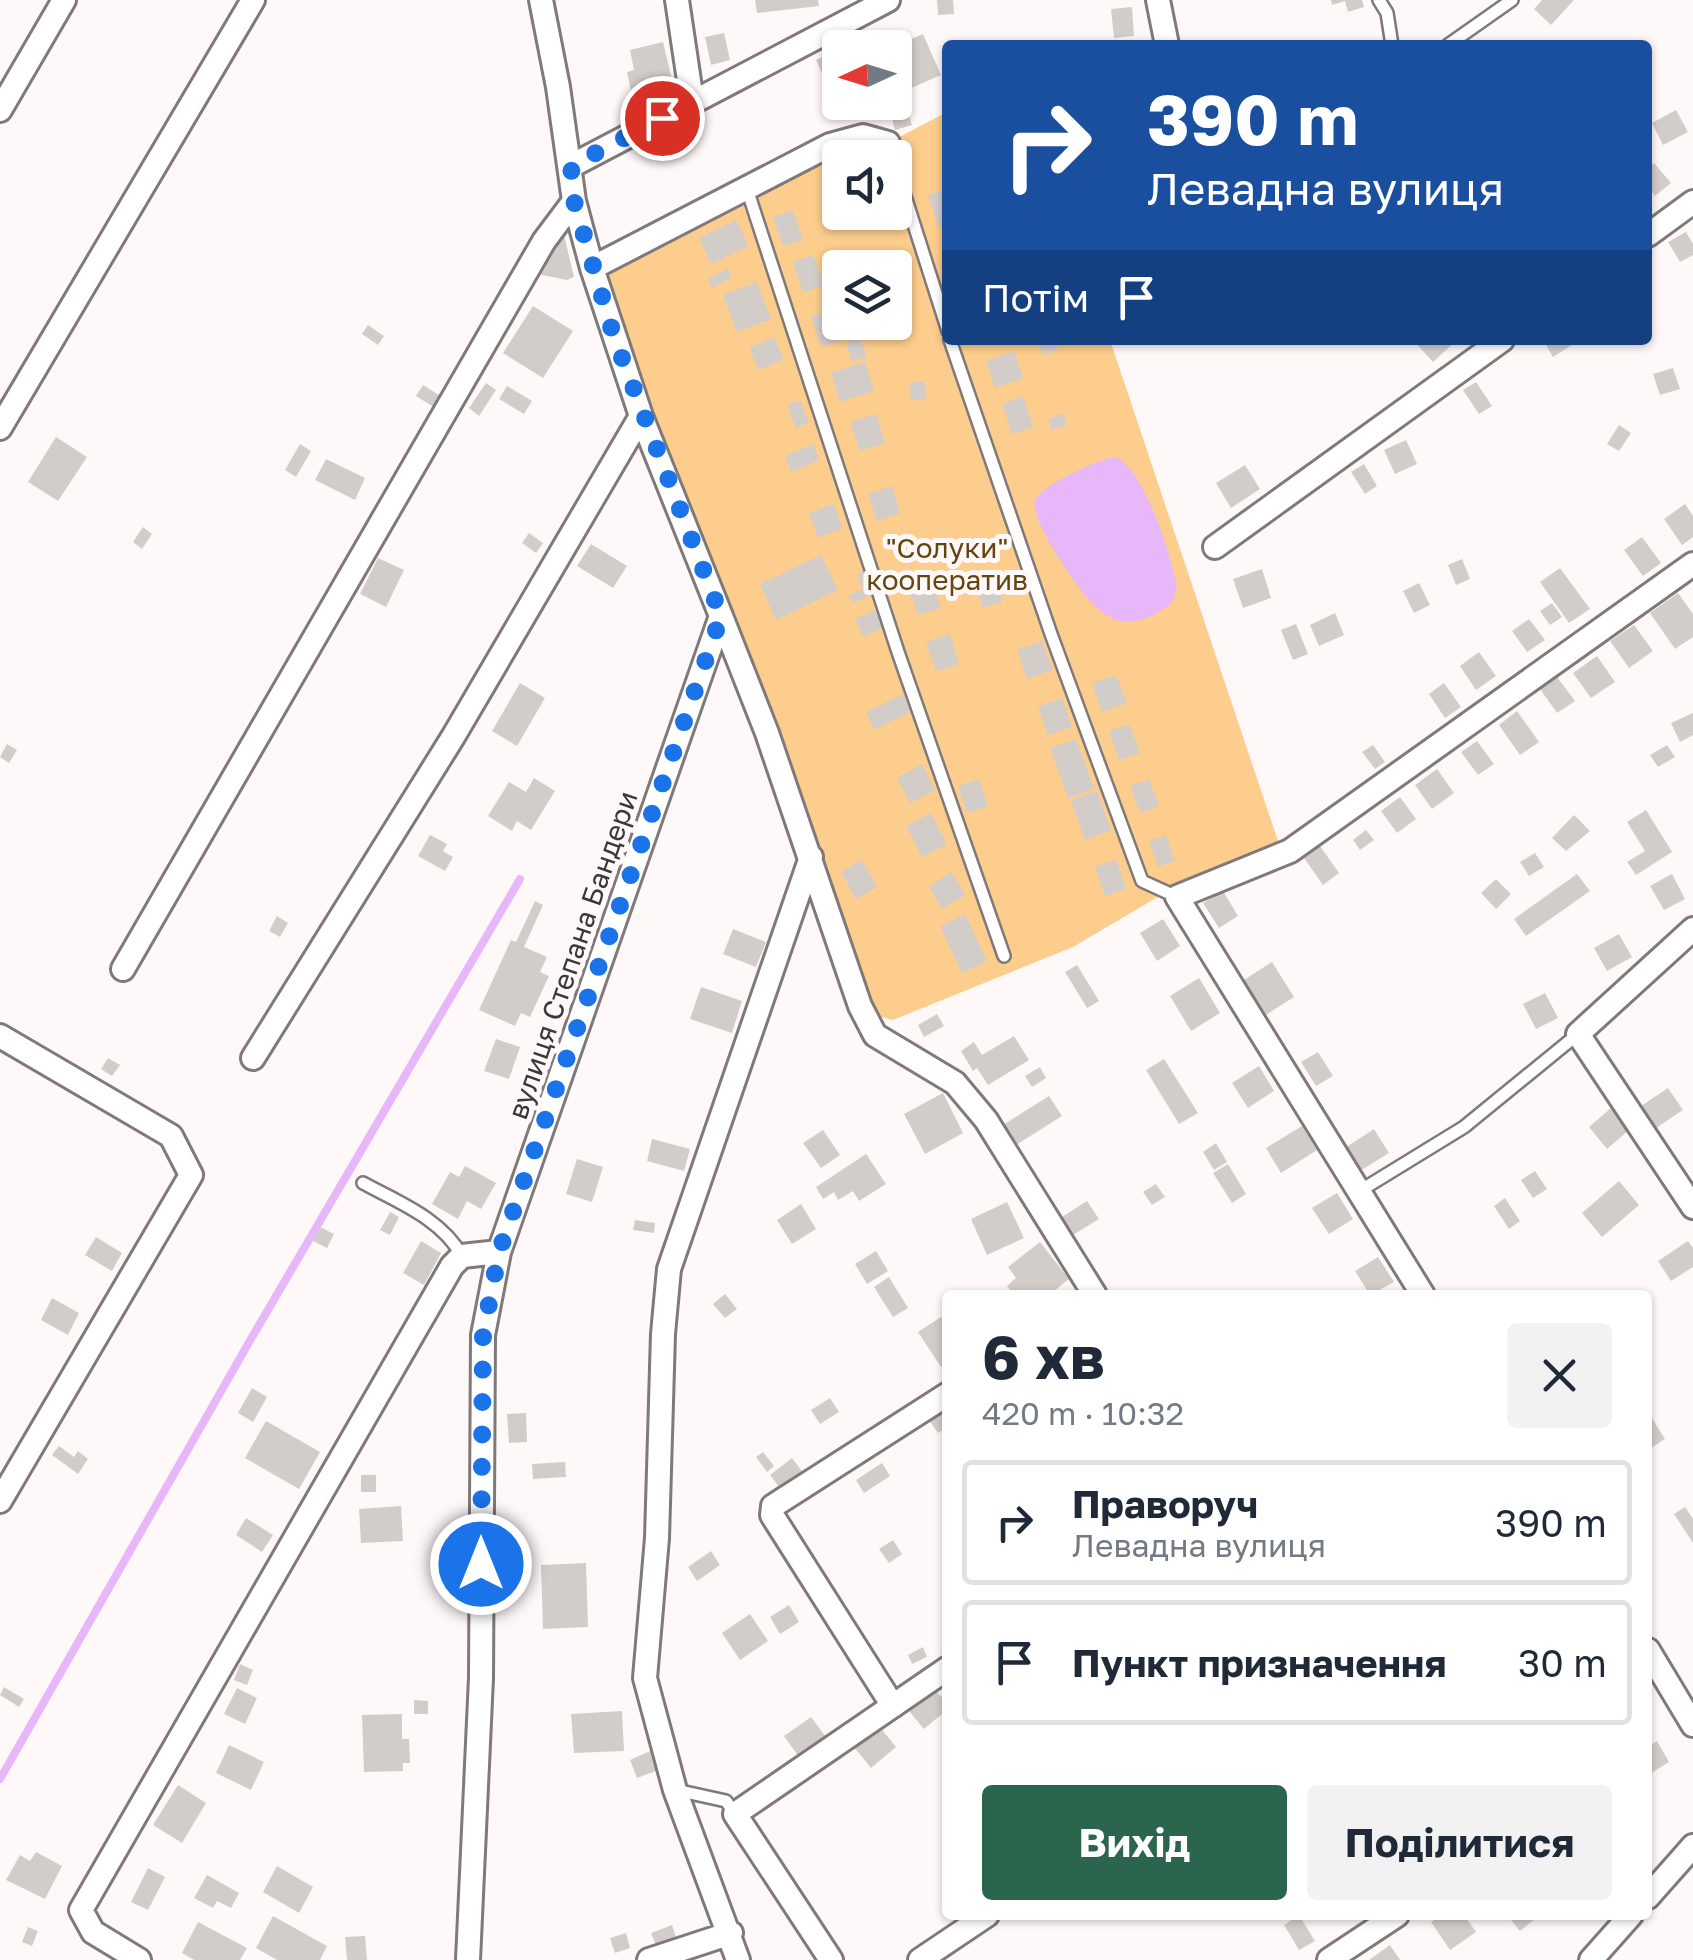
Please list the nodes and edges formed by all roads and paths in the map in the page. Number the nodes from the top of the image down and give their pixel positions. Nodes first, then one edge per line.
1 (64, 0) edge
2 (254, 0) edge
3 (541, 0) edge
4 (676, 0) edge
5 (888, 0) edge
6 (1158, 0) edge
7 (1380, 0) edge
8 (1512, 0) edge
9 (1167, 40) edge
10 (1391, 40) edge
11 (1455, 40) edge
12 (692, 101) junction
13 (0, 110) edge
14 (844, 140) edge
15 (878, 140) edge
16 (822, 151) edge
17 (571, 166) junction
18 (747, 189) junction
19 (574, 201) junction
20 (1693, 202) edge
21 (912, 219) edge
22 (1652, 232) edge
23 (592, 268) junction
24 (942, 313) edge
25 (952, 345) edge
26 (1495, 345) edge
27 (641, 416) junction
28 (0, 428) edge
29 (1214, 547) dead end
30 (1693, 564) edge
31 (721, 616) junction
32 (811, 857) junction
33 (1177, 897) junction
34 (1693, 929) edge
35 (1004, 956) dead end
36 (123, 969) dead end
37 (1578, 1034) junction
38 (0, 1036) edge
39 (252, 1058) dead end
40 (363, 1182) dead end
41 (1357, 1192) junction
42 (1693, 1206) edge
43 (499, 1252) junction
44 (462, 1256) junction
45 (1092, 1290) edge
46 (1419, 1290) edge
47 (942, 1398) edge
48 (0, 1501) edge
49 (1652, 1657) edge
50 (942, 1672) edge
51 (893, 1706) junction
52 (1693, 1725) edge
53 (675, 1790) junction
54 (735, 1814) junction
55 (1693, 1846) edge
56 (1652, 1892) edge
57 (980, 1920) edge
58 (1389, 1920) edge
59 (1627, 1920) edge
60 (730, 1934) junction
61 (139, 1960) edge
62 (468, 1960) edge
63 (648, 1960) edge
64 (738, 1960) edge
65 (831, 1960) edge
66 (920, 1960) edge
67 (1329, 1960) edge
68 (1591, 1960) edge

1 - 13 street
2 - 28 street
3 - 17 street
4 - 12 street
5 - 12 street
6 - 9 street
7 - 10 lane
8 - 11 lane
12 - 17 street
14 - 15 street
16 - 18 street
17 - 19 street
18 - 23 street
18 - 35 lane
19 - 23 street
19 - 36 street
20 - 22 street
21 - 24 lane
23 - 27 street
25 - 33 lane
26 - 29 street
27 - 31 street
27 - 39 street
30 - 33 street
31 - 32 street
31 - 43 street, вулиця Степана Бандери
32 - 45 street
32 - 53 street
33 - 41 street
34 - 37 street
37 - 41 lane
37 - 42 street
38 - 48 street
40 - 44 lane
41 - 46 street
43 - 44 street
43 - 62 street, вулиця Степана Бандери
44 - 61 street
47 - 51 street
49 - 52 street
50 - 51 street
51 - 54 street
53 - 54 lane
53 - 60 street
54 - 65 street
55 - 56 street
57 - 66 street
58 - 67 street
59 - 68 street
60 - 63 street
60 - 64 street

